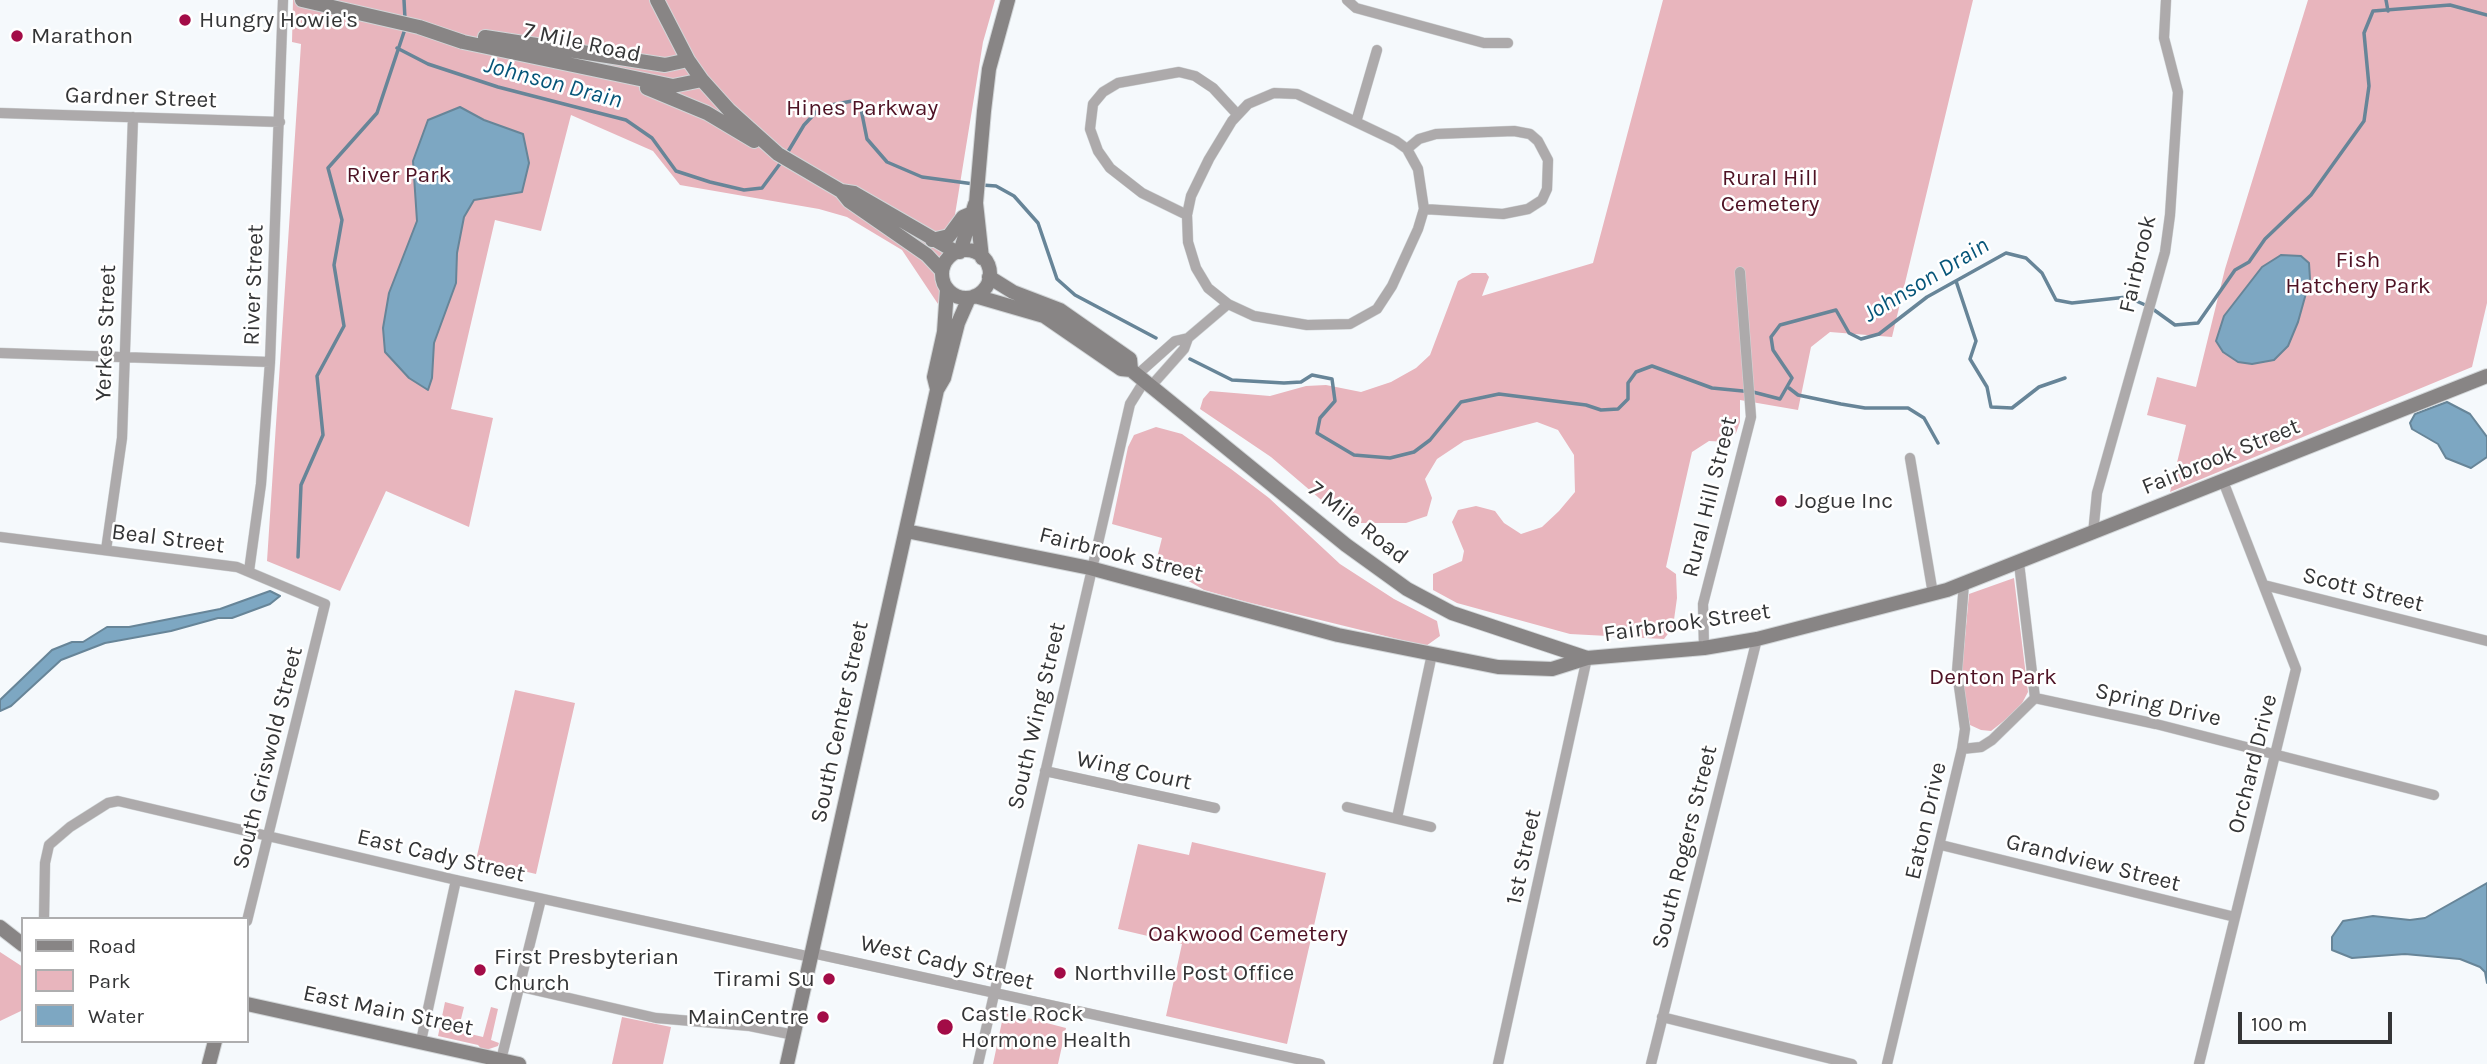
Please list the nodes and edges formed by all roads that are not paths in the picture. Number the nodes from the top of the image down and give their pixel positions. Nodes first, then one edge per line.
1 (283, 0) edge
2 (302, 0) edge
3 (657, 0) edge
4 (1008, 0) edge
5 (1347, 0) edge
6 (2166, 0) edge
7 (452, 37) junction
8 (1508, 43) dead end
9 (1377, 50) dead end
10 (688, 60) junction
11 (573, 65) junction
12 (702, 80) junction
13 (0, 113) edge
14 (1237, 114) junction
15 (134, 117) junction
16 (280, 122) junction
17 (1356, 122) junction
18 (1407, 149) junction
19 (776, 152) junction
20 (841, 191) junction
21 (975, 197) junction
22 (1424, 209) junction
23 (1187, 215) junction
24 (932, 240) junction
25 (958, 252) junction
26 (982, 258) junction
27 (942, 271) junction
28 (1740, 272) dead end
29 (989, 277) junction
30 (947, 289) junction
31 (972, 297) junction
32 (1228, 304) junction
33 (1188, 338) junction
34 (0, 353) edge
35 (125, 357) junction
36 (270, 362) junction
37 (2487, 376) edge
38 (1141, 377) junction
39 (937, 390) junction
40 (1910, 458) dead end
41 (2223, 481) junction
42 (906, 531) junction
43 (2093, 534) junction
44 (0, 537) edge
45 (106, 550) junction
46 (2020, 563) junction
47 (1090, 568) junction
48 (249, 571) junction
49 (1964, 583) junction
50 (2264, 585) junction
51 (1933, 594) junction
52 (325, 604) joint
53 (1757, 639) junction
54 (2487, 640) edge
55 (1704, 648) junction
56 (1432, 653) junction
57 (1587, 659) junction
58 (2035, 698) junction
59 (1962, 749) junction
60 (2276, 753) junction
61 (1045, 771) junction
62 (2434, 795) dead end
63 (1348, 807) dead end
64 (1214, 808) dead end
65 (1397, 818) junction
66 (1431, 827) dead end
67 (270, 836) junction
68 (1941, 845) junction
69 (456, 880) junction
70 (541, 899) junction
71 (44, 917) edge
72 (248, 917) edge
73 (2235, 918) junction
74 (0, 927) edge
75 (21, 943) edge
76 (812, 955) junction
77 (517, 986) junction
78 (995, 993) junction
79 (248, 1004) edge
80 (1662, 1017) junction
81 (794, 1035) junction
82 (421, 1041) junction
83 (214, 1043) edge
84 (500, 1062) edge
85 (209, 1064) edge
86 (519, 1064) edge
87 (787, 1064) edge
88 (978, 1064) edge
89 (1320, 1064) edge
90 (1498, 1064) edge
91 (1651, 1064) edge
92 (1852, 1064) edge
93 (1887, 1064) edge
94 (2199, 1064) edge

1 - 16 street, River Street
2 - 7 street, 7 Mile Road
3 - 10 street
4 - 21 street
5 - 8 street
6 - 43 street, Fairbrook
7 - 10 street, 7 Mile Road
7 - 11 street, 7 Mile Road
9 - 17 street
10 - 12 street
11 - 12 street, 7 Mile Road
11 - 19 street
12 - 19 street
13 - 15 street, Gardner Street
14 - 17 street
14 - 23 street
14 - 23 street
15 - 16 street, Gardner Street
15 - 35 street, Yerkes Street
16 - 36 street, River Street
17 - 18 street
18 - 22 street
18 - 22 street
19 - 20 street
20 - 24 street
20 - 27 street
21 - 24 street
21 - 25 street
21 - 26 street
22 - 32 street
23 - 32 street
24 - 25 street
25 - 26 street
25 - 27 street
26 - 29 street
27 - 30 street
28 - 55 street, Rural Hill Street
29 - 31 street
29 - 38 street, 7 Mile Road
30 - 31 street
30 - 39 street, South Center Street
31 - 38 street, 7 Mile Road
31 - 39 street, South Center Street
32 - 33 street
33 - 38 street
33 - 38 street
34 - 35 street
35 - 36 street
35 - 45 street, Yerkes Street
36 - 48 street, River Street
37 - 41 street, Fairbrook Street
38 - 47 street, South Wing Street
38 - 57 street, 7 Mile Road
39 - 42 street, South Center Street
40 - 51 street
41 - 43 street, Fairbrook Street
41 - 50 street, Orchard Drive
42 - 47 street, Fairbrook Street
42 - 76 street, South Center Street
43 - 46 street, Fairbrook Street
44 - 45 street, Beal Street
45 - 48 street, Beal Street
46 - 49 street, Fairbrook Street
46 - 58 street
47 - 56 street, Fairbrook Street
47 - 61 street, South Wing Street
48 - 52 street, Beal Street
49 - 51 street, Fairbrook Street
49 - 59 street, Eaton Drive
50 - 54 street, Scott Street
50 - 60 street, Orchard Drive
51 - 53 street, Fairbrook Street
52 - 67 street, South Griswold Street
53 - 55 street, Fairbrook Street
53 - 80 street, South Rogers Street
55 - 57 street, Fairbrook Street
56 - 57 street, Fairbrook Street
56 - 65 street
57 - 90 street, 1st Street
58 - 59 street
58 - 60 street, Spring Drive
59 - 68 street, Eaton Drive
60 - 62 street, Spring Drive
60 - 73 street, Orchard Drive
61 - 64 street, Wing Court
61 - 78 street, South Wing Street
63 - 65 street
65 - 66 street
67 - 69 street, East Cady Street
67 - 71 street, East Cady Street
67 - 72 street, South Griswold Street
68 - 73 street, Grandview Street
68 - 93 street, Eaton Drive
69 - 70 street, East Cady Street
69 - 82 street
70 - 76 street, East Cady Street
70 - 77 street
73 - 94 street, Orchard Drive
74 - 75 street
76 - 78 street, West Cady Street
76 - 81 street, South Center Street
77 - 81 street
77 - 84 street
78 - 88 street, South Wing Street
78 - 89 street, West Cady Street
79 - 82 street, East Main Street
80 - 91 street, South Rogers Street
80 - 92 street
81 - 87 street, South Center Street
82 - 84 street, East Main Street
83 - 85 street
84 - 86 street, East Main Street

